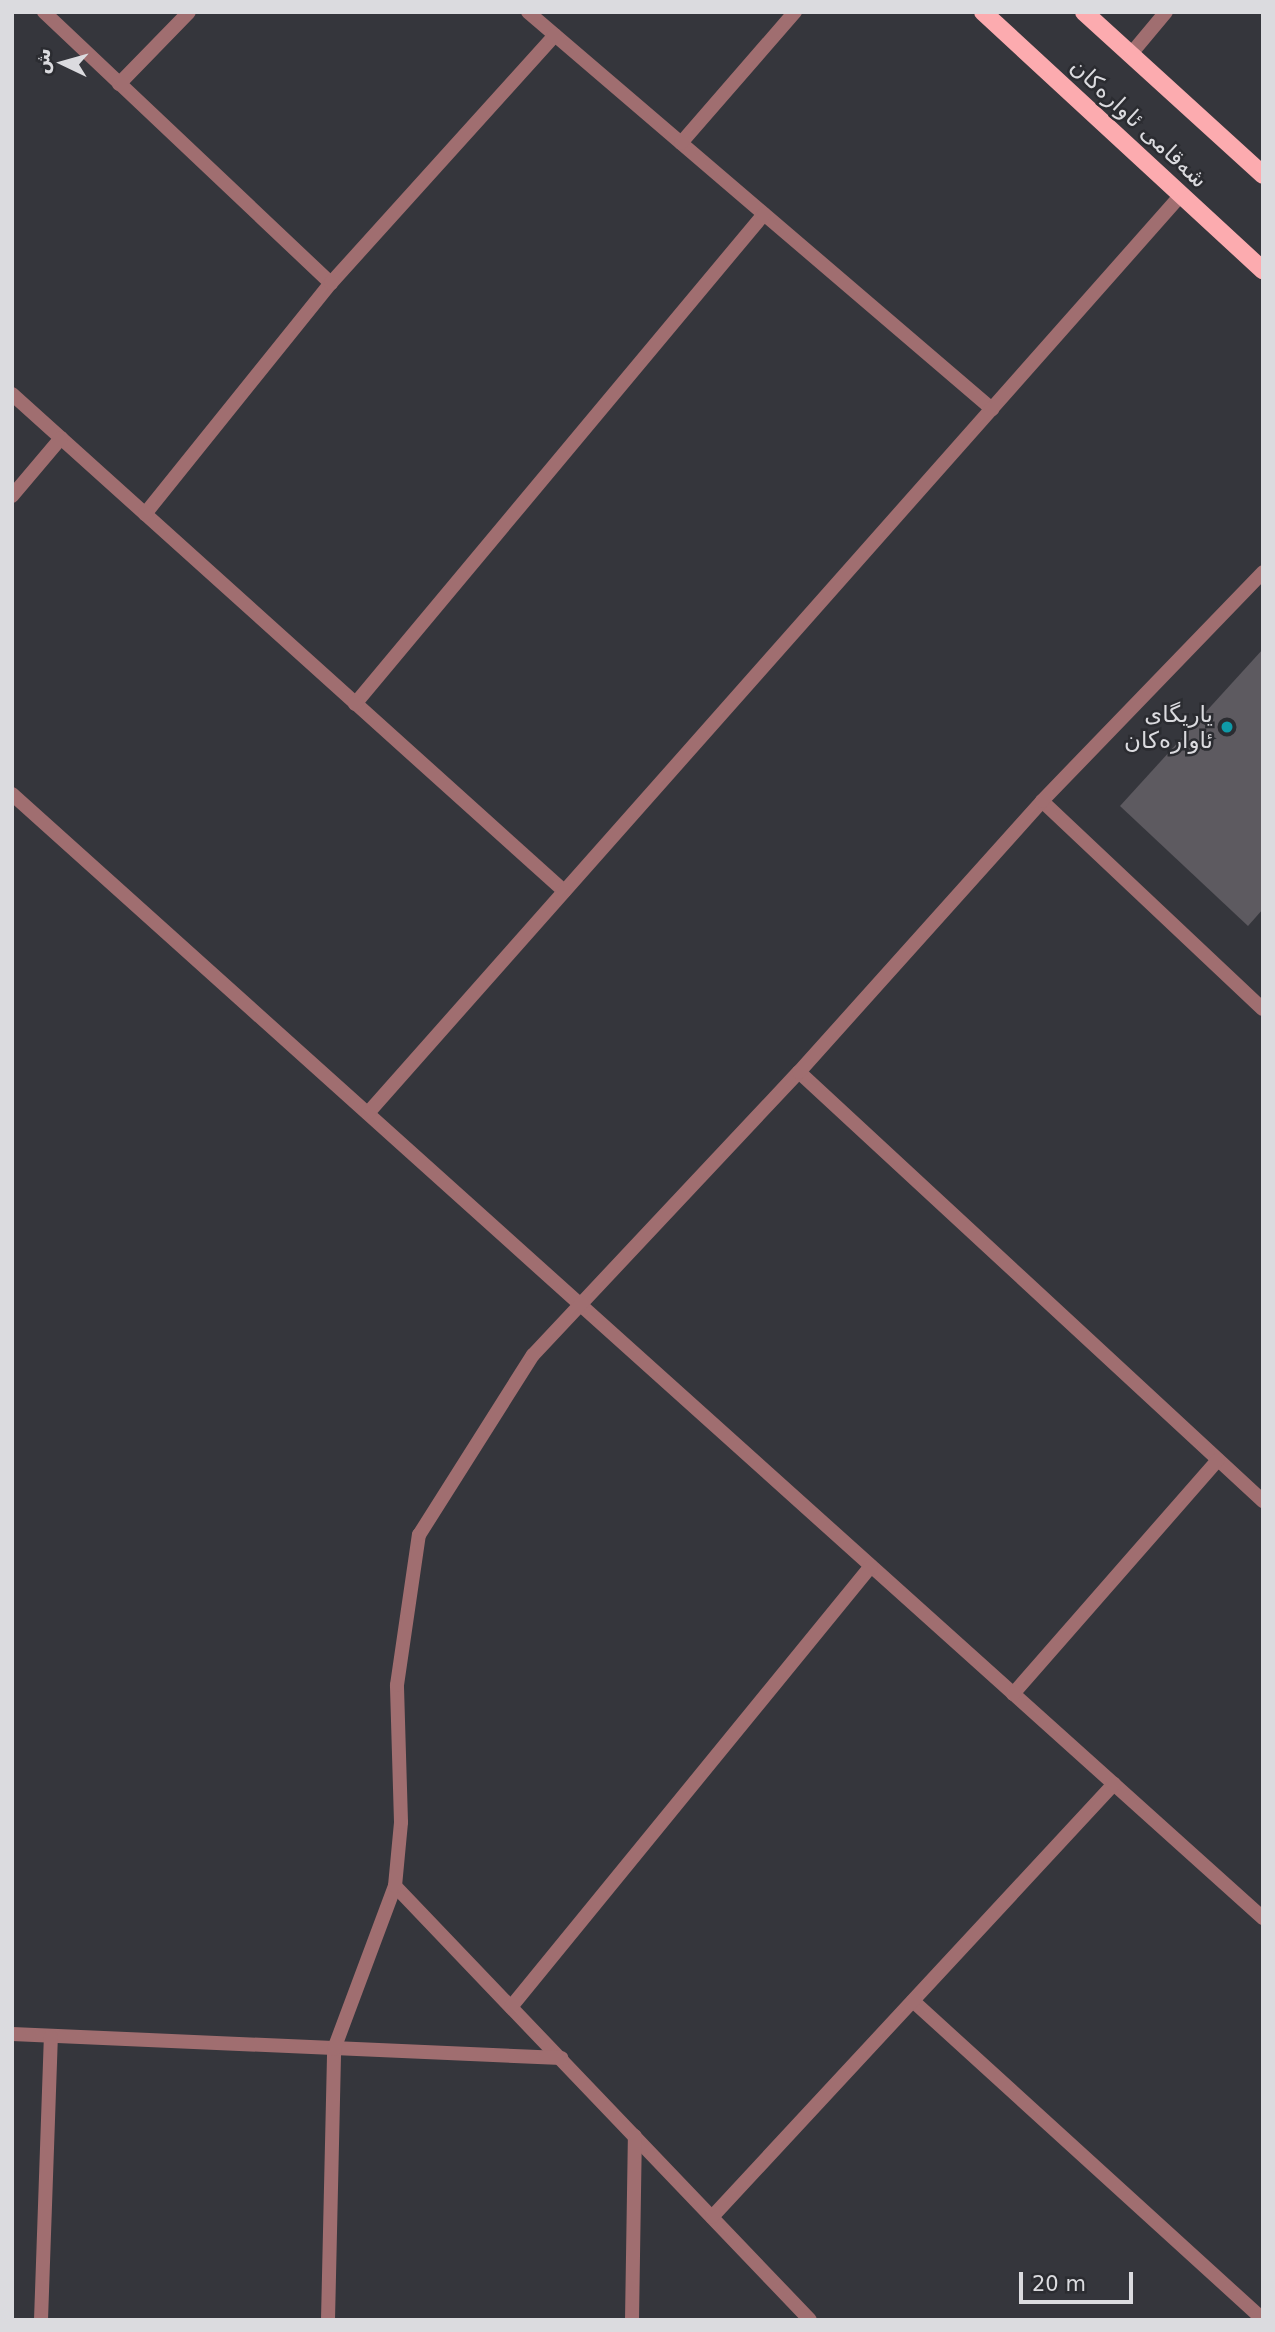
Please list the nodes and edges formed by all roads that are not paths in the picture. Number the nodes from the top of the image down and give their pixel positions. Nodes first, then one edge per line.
1 (44, 12) edge
2 (189, 12) edge
3 (528, 12) edge
4 (795, 12) edge
5 (983, 12) edge
6 (1084, 12) edge
7 (1167, 12) edge
8 (555, 35) junction
9 (1130, 55) junction
10 (120, 84) junction
11 (681, 143) junction
12 (1263, 174) edge
13 (1181, 195) junction
14 (764, 214) junction
15 (1263, 270) edge
16 (331, 283) junction
17 (12, 394) edge
18 (992, 409) junction
19 (61, 438) junction
20 (12, 496) edge
21 (145, 514) junction
22 (1263, 572) edge
23 (355, 704) junction
24 (12, 794) edge
25 (1042, 801) junction
26 (564, 891) junction
27 (1261, 1003) edge
28 (799, 1072) junction
29 (368, 1113) junction
30 (581, 1304) junction
31 (1217, 1460) junction
32 (1263, 1501) edge
33 (871, 1566) junction
34 (1013, 1694) junction
35 (1114, 1784) junction
36 (395, 1886) junction
37 (1263, 1918) edge
38 (913, 2001) junction
39 (511, 2007) junction
40 (12, 2034) edge
41 (51, 2036) junction
42 (334, 2049) junction
43 (561, 2058) junction
44 (635, 2136) junction
45 (712, 2217) junction
46 (41, 2320) edge
47 (328, 2320) edge
48 (632, 2320) edge
49 (810, 2320) edge
50 (1263, 2320) edge

1 - 10 street
2 - 10 street
3 - 8 street
4 - 11 street
5 - 13 main road, شەقامی ئاوارەکان
6 - 9 main road, شەقامی ئاوارەکان
7 - 9 street
8 - 11 street
8 - 16 street
9 - 12 main road, شەقامی ئاوارەکان
10 - 16 street
11 - 14 street
13 - 15 main road, شەقامی ئاوارەکان
13 - 18 street
14 - 18 street
14 - 23 street
16 - 21 street
17 - 19 street
18 - 26 street
19 - 20 street
19 - 21 street
21 - 23 street
22 - 25 street
23 - 26 street
24 - 29 street
25 - 27 street
25 - 28 street
26 - 29 street
28 - 30 street
28 - 31 street
29 - 30 street
30 - 33 street
30 - 36 street
31 - 32 street
31 - 34 street
33 - 34 street
33 - 39 street
34 - 35 street
35 - 37 street
35 - 38 street
36 - 39 street
36 - 42 street
38 - 45 street
38 - 50 street
39 - 43 street
40 - 41 street
41 - 42 street
41 - 46 street
42 - 43 street
42 - 47 street
43 - 44 street
44 - 45 street
44 - 48 street
45 - 49 street

